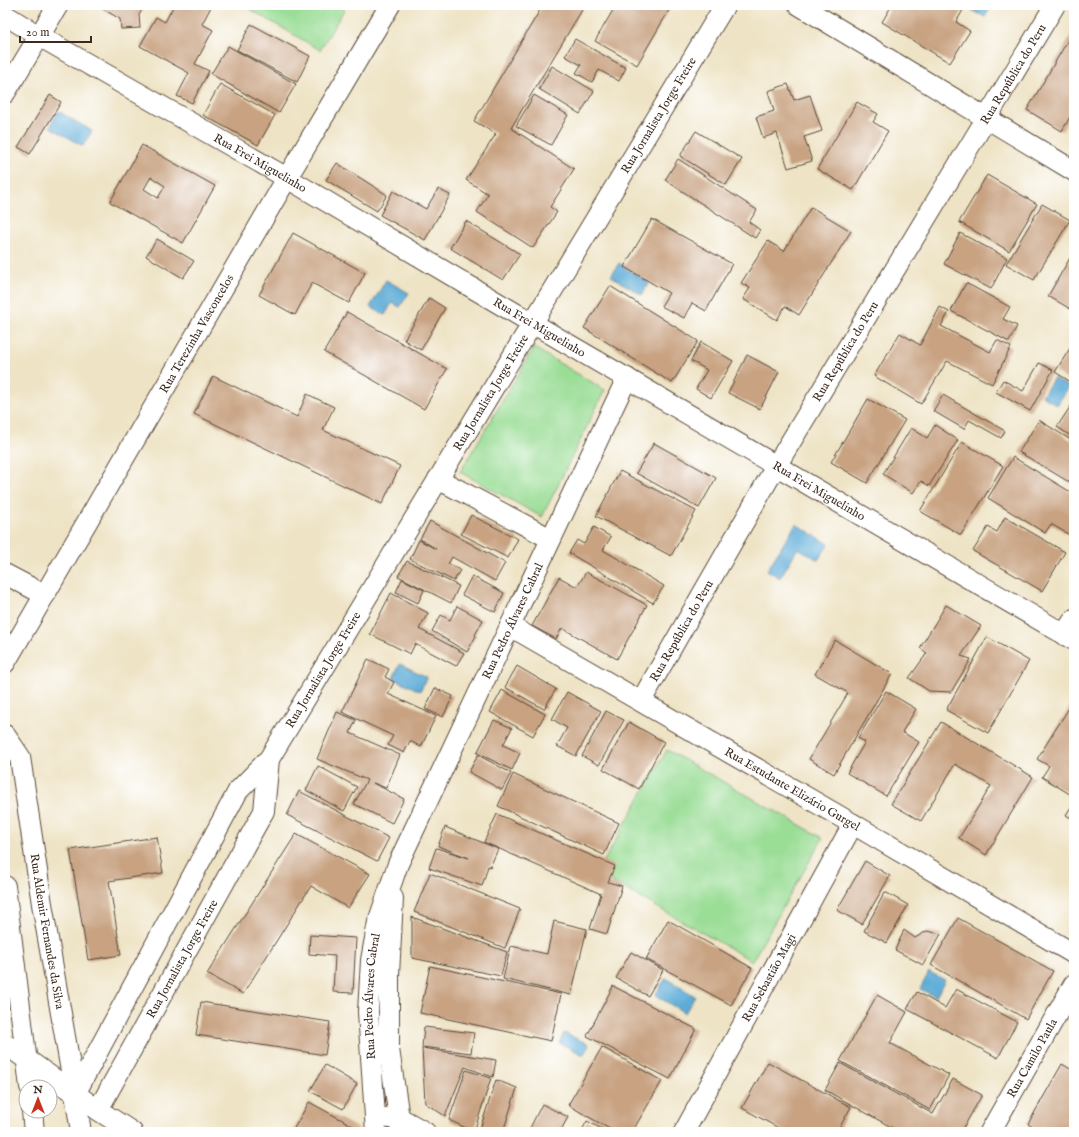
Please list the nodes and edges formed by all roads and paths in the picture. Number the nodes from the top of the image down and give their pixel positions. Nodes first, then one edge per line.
1 (58, 5) edge
2 (390, 5) edge
3 (725, 5) edge
4 (799, 5) edge
5 (1055, 5) edge
6 (5, 15) edge
7 (39, 36) junction
8 (5, 93) edge
9 (986, 118) junction
10 (1074, 171) edge
11 (287, 178) junction
12 (533, 324) junction
13 (627, 378) junction
14 (776, 466) junction
15 (438, 479) junction
16 (551, 539) junction
17 (5, 574) edge
18 (45, 595) junction
19 (510, 626) junction
20 (1071, 631) edge
21 (5, 663) edge
22 (641, 701) junction
23 (5, 735) edge
24 (269, 759) junction
25 (853, 824) junction
26 (398, 864) junction
27 (5, 886) edge
28 (1074, 954) edge
29 (1074, 984) edge
30 (5, 1044) edge
31 (27, 1060) junction
32 (29, 1079) edge
33 (75, 1094) junction
34 (98, 1110) junction
35 (33, 1119) edge
36 (400, 1124) edge
37 (375, 1125) edge
38 (34, 1132) edge
39 (81, 1132) edge
40 (132, 1132) edge
41 (425, 1132) edge
42 (684, 1132) edge
43 (990, 1132) edge

1 - 7 street
2 - 11 street, Rua Terezinha Vasconcelos
3 - 12 street, Rua Jornalista Jorge Freire
4 - 9 street
5 - 9 street, Rua República do Peru
6 - 7 street, Rua Frei Miguelinho
7 - 8 street
7 - 11 street, Rua Frei Miguelinho
9 - 10 street
9 - 14 street, Rua República do Peru
11 - 12 street, Rua Frei Miguelinho
11 - 18 street, Rua Terezinha Vasconcelos
12 - 13 street, Rua Frei Miguelinho
12 - 15 street, Rua Jornalista Jorge Freire
13 - 14 street, Rua Frei Miguelinho
13 - 16 street, Rua Pedro Álvares Cabral
14 - 20 street, Rua Frei Miguelinho
14 - 22 street, Rua República do Peru
15 - 16 street
15 - 24 street, Rua Jornalista Jorge Freire
16 - 19 street, Rua Pedro Álvares Cabral
17 - 18 street
18 - 21 street, Rua Terezinha Vasconcelos
19 - 22 street, Rua Estudante Elizário Gurgel
19 - 26 street, Rua Pedro Álvares Cabral
22 - 25 street, Rua Estudante Elizário Gurgel
23 - 33 street, Rua Aldemir Fernandes da Silva
24 - 33 street, Rua Jornalista Jorge Freire
24 - 34 street, Rua Jornalista Jorge Freire
25 - 28 street, Rua Estudante Elizário Gurgel
25 - 42 street, Rua Sebastião Magi
26 - 36 street, Rua Pedro Álvares Cabral
26 - 37 street, Rua Pedro Álvares Cabral
27 - 31 street
29 - 43 street, Rua Camilo Paula
30 - 31 street
31 - 32 street
31 - 33 street
33 - 34 street
33 - 39 street, Rua Aldemir Fernandes da Silva
34 - 40 street
35 - 38 street
36 - 37 street
36 - 41 street

